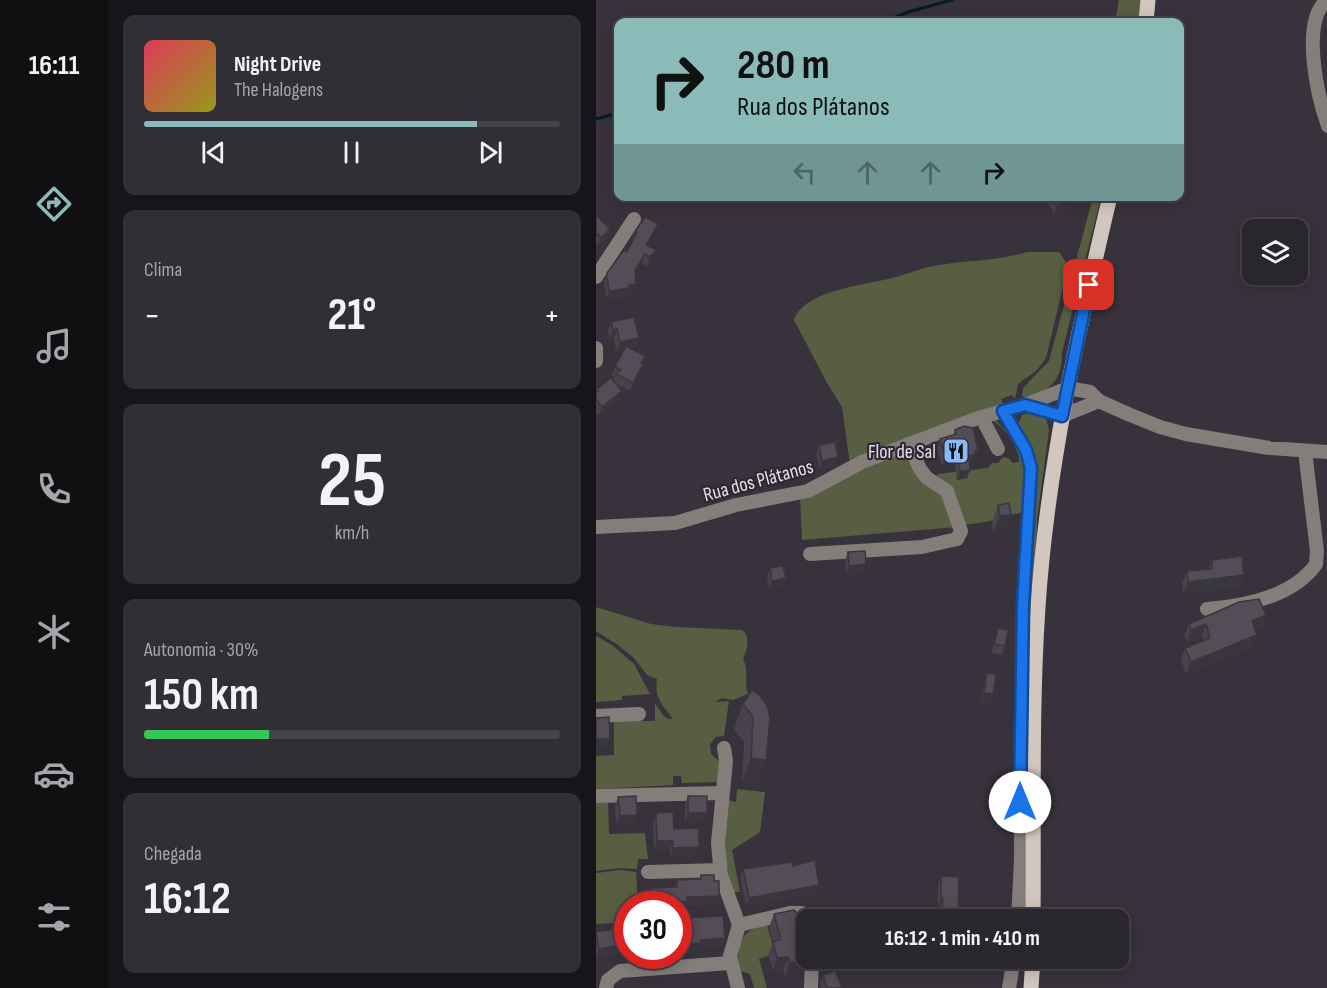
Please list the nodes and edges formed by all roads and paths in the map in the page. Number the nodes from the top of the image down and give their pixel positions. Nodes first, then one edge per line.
1 (1148, 0) edge
2 (1327, 0) edge
3 (1146, 18) edge
4 (1328, 126) edge
5 (1109, 201) edge
6 (634, 219) dead end
7 (596, 277) edge
8 (596, 348) edge
9 (596, 361) edge
10 (1068, 388) junction
11 (1099, 401) junction
12 (1025, 405) junction
13 (1003, 411) junction
14 (1062, 416) junction
15 (984, 417) junction
16 (909, 444) junction
17 (998, 449) dead end
18 (1305, 451) junction
19 (1328, 452) edge
20 (596, 527) edge
21 (810, 554) dead end
22 (1207, 609) dead end
23 (639, 714) dead end
24 (596, 716) edge
25 (724, 748) dead end
26 (722, 793) junction
27 (596, 796) edge
28 (720, 870) junction
29 (648, 872) dead end
30 (1018, 909) edge
31 (1033, 909) edge
32 (796, 913) edge
33 (739, 925) junction
34 (730, 963) junction
35 (812, 969) edge
36 (1012, 969) edge
37 (1032, 969) edge
38 (606, 988) edge
39 (738, 988) edge
40 (811, 988) edge
41 (1009, 988) edge
42 (1031, 988) edge

1 - 3 main road
2 - 4 street
5 - 10 main road
6 - 7 street
8 - 9 street
10 - 11 street
10 - 12 street, Rua dos Plátanos
10 - 14 main road
11 - 14 street
11 - 18 street
12 - 13 street, Rua dos Plátanos
12 - 14 street
13 - 15 street, Rua dos Plátanos
13 - 30 street
14 - 31 main road
15 - 16 street, Rua dos Plátanos
15 - 17 street
16 - 20 street, Rua dos Plátanos
16 - 21 street
18 - 19 street
18 - 22 street
23 - 24 street
25 - 26 street
26 - 27 street
26 - 28 street
28 - 29 street
28 - 33 street
32 - 33 street
33 - 34 street
34 - 38 street
34 - 39 street
35 - 40 street
36 - 41 street
37 - 42 main road

